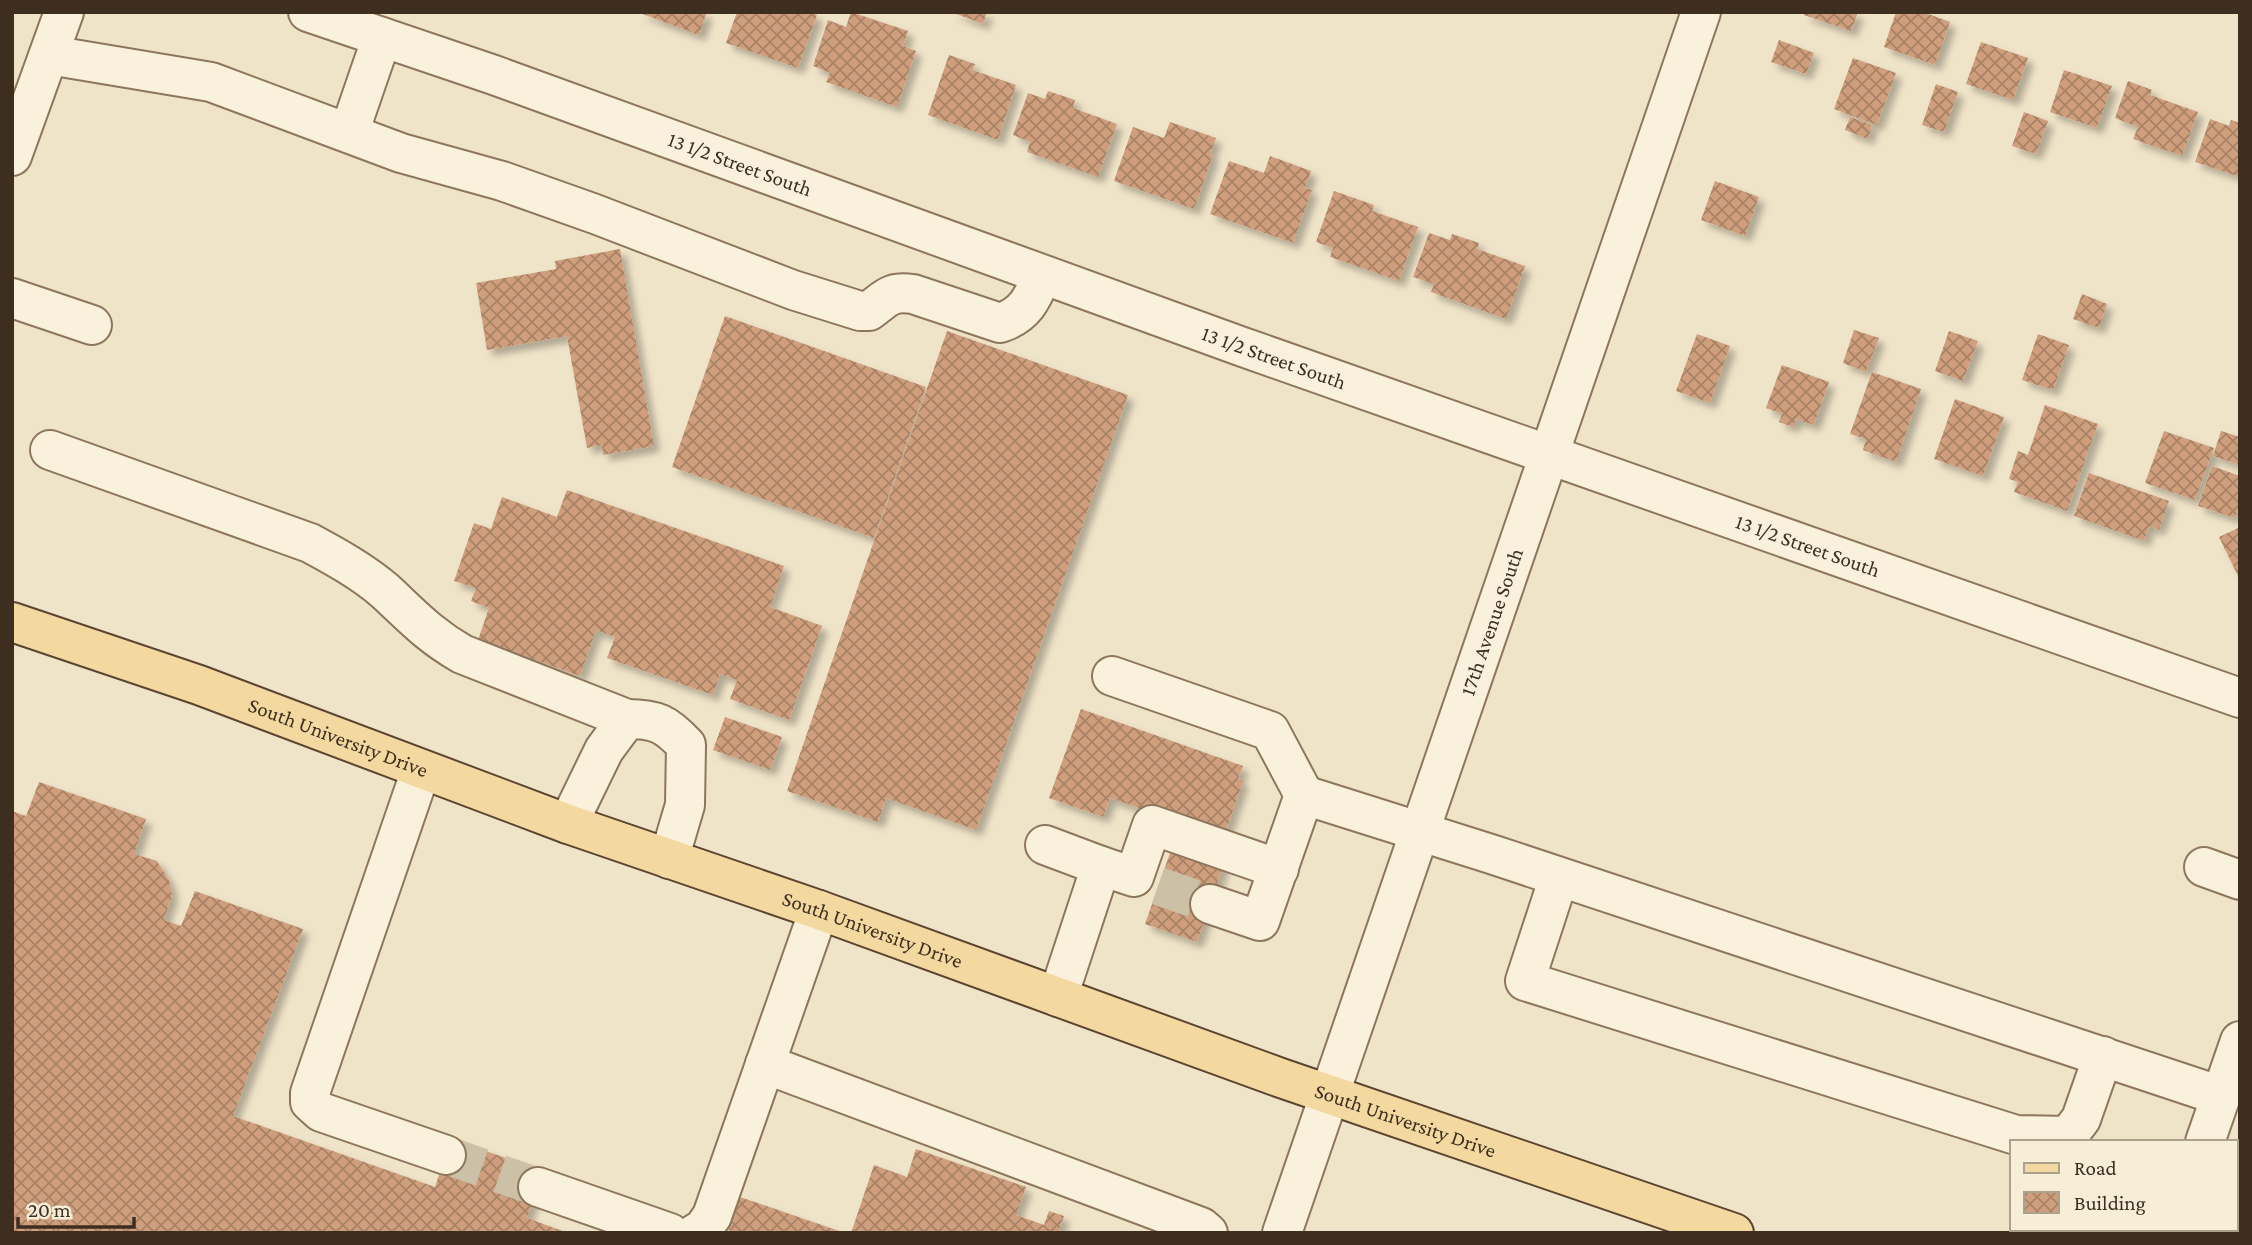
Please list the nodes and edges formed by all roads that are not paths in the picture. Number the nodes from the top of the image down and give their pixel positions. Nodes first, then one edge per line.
1 (64, 12) edge
2 (308, 12) edge
3 (1700, 12) edge
4 (382, 37) junction
5 (49, 55) junction
6 (349, 134) junction
7 (12, 156) edge
8 (1042, 276) junction
9 (12, 298) edge
10 (92, 325) dead end
11 (50, 450) dead end
12 (1549, 454) junction
13 (12, 622) edge
14 (1112, 676) dead end
15 (2240, 698) edge
16 (627, 719) junction
17 (421, 770) junction
18 (1304, 795) junction
19 (568, 824) junction
20 (1420, 832) junction
21 (1045, 845) dead end
22 (669, 859) junction
23 (2204, 867) dead end
24 (1279, 869) junction
25 (1131, 876) junction
26 (1559, 877) junction
27 (2240, 880) edge
28 (1210, 904) tunnel mouth
29 (819, 911) junction
30 (1058, 997) junction
31 (2103, 1056) junction
32 (765, 1064) junction
33 (2233, 1067) edge
34 (1330, 1095) junction
35 (2206, 1140) edge
36 (446, 1155) tunnel mouth
37 (538, 1187) tunnel mouth
38 (670, 1233) edge
39 (696, 1233) edge
40 (1208, 1233) edge
41 (1282, 1233) edge
42 (1734, 1233) edge

1 - 5 street
2 - 4 street, 13 1/2 Street South
3 - 12 street, 17th Avenue South
4 - 6 street
4 - 8 street, 13 1/2 Street South
5 - 6 street
5 - 7 street
6 - 8 street
8 - 12 street, 13 1/2 Street South
9 - 10 street
11 - 16 street
12 - 15 street, 13 1/2 Street South
12 - 20 street, 17th Avenue South
13 - 17 main road, South University Drive
14 - 18 street
16 - 19 street
16 - 22 street
17 - 19 main road, South University Drive
17 - 36 street
18 - 20 street
18 - 24 street
19 - 22 main road, South University Drive
20 - 26 street
20 - 34 street, 17th Avenue South
21 - 25 street
22 - 29 main road, South University Drive
23 - 27 street
24 - 25 street
24 - 28 street
25 - 30 street
26 - 31 street
26 - 31 street
29 - 30 main road, South University Drive
29 - 32 street
30 - 34 main road, South University Drive
31 - 33 street
32 - 39 street
32 - 40 street
33 - 35 street
34 - 41 street, 17th Avenue South
34 - 42 main road, South University Drive
37 - 38 street

